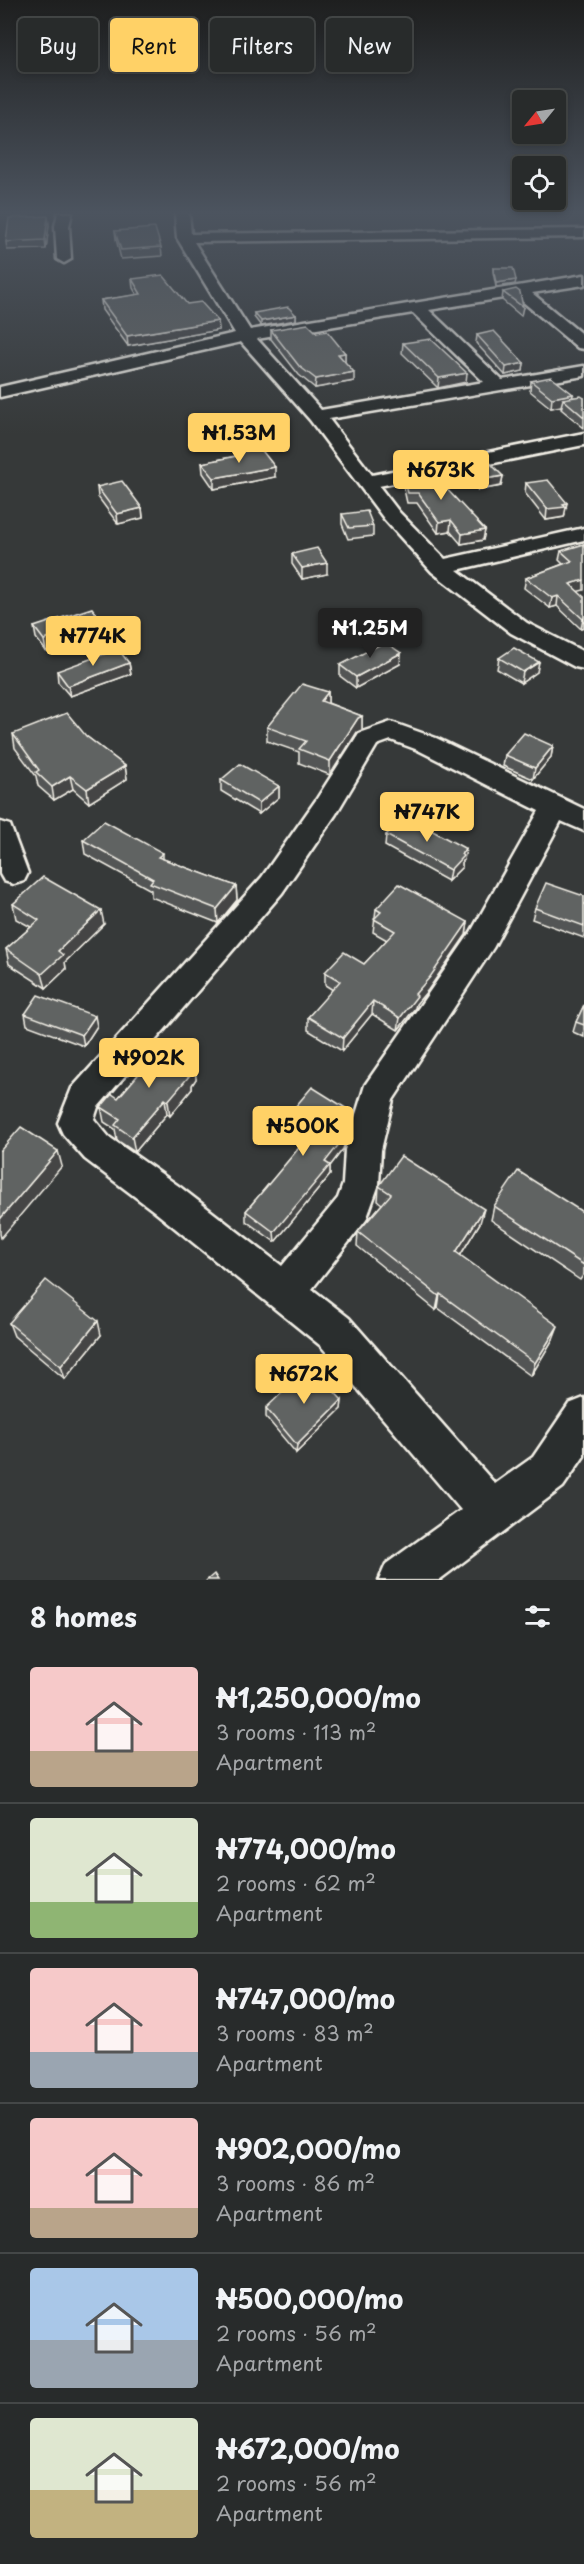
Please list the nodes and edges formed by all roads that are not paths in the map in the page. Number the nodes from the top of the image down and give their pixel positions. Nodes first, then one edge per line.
1 (215, 287) edge
2 (540, 287) edge
3 (519, 290) junction
4 (417, 308) junction
5 (246, 336) junction
6 (584, 344) edge
7 (584, 371) edge
8 (497, 385) junction
9 (0, 392) edge
10 (317, 416) junction
11 (584, 440) edge
12 (367, 482) junction
13 (584, 534) edge
14 (440, 567) junction
15 (584, 644) edge
16 (558, 650) junction
17 (584, 662) edge
18 (570, 814) edge
19 (0, 831) edge
20 (14, 873) dead end
21 (285, 1293) junction
22 (584, 1419) edge
23 (491, 1512) junction
24 (402, 1580) edge

1 - 5 street
2 - 3 street
3 - 4 street
3 - 6 street
4 - 5 street
4 - 8 street
5 - 9 street
5 - 10 street
7 - 8 street
8 - 10 street
10 - 12 street
11 - 12 street
12 - 14 street
13 - 14 street
14 - 16 street
15 - 16 street
16 - 17 street
18 - 21 street
18 - 21 street
19 - 20 street
21 - 23 street
22 - 23 street
23 - 24 street

